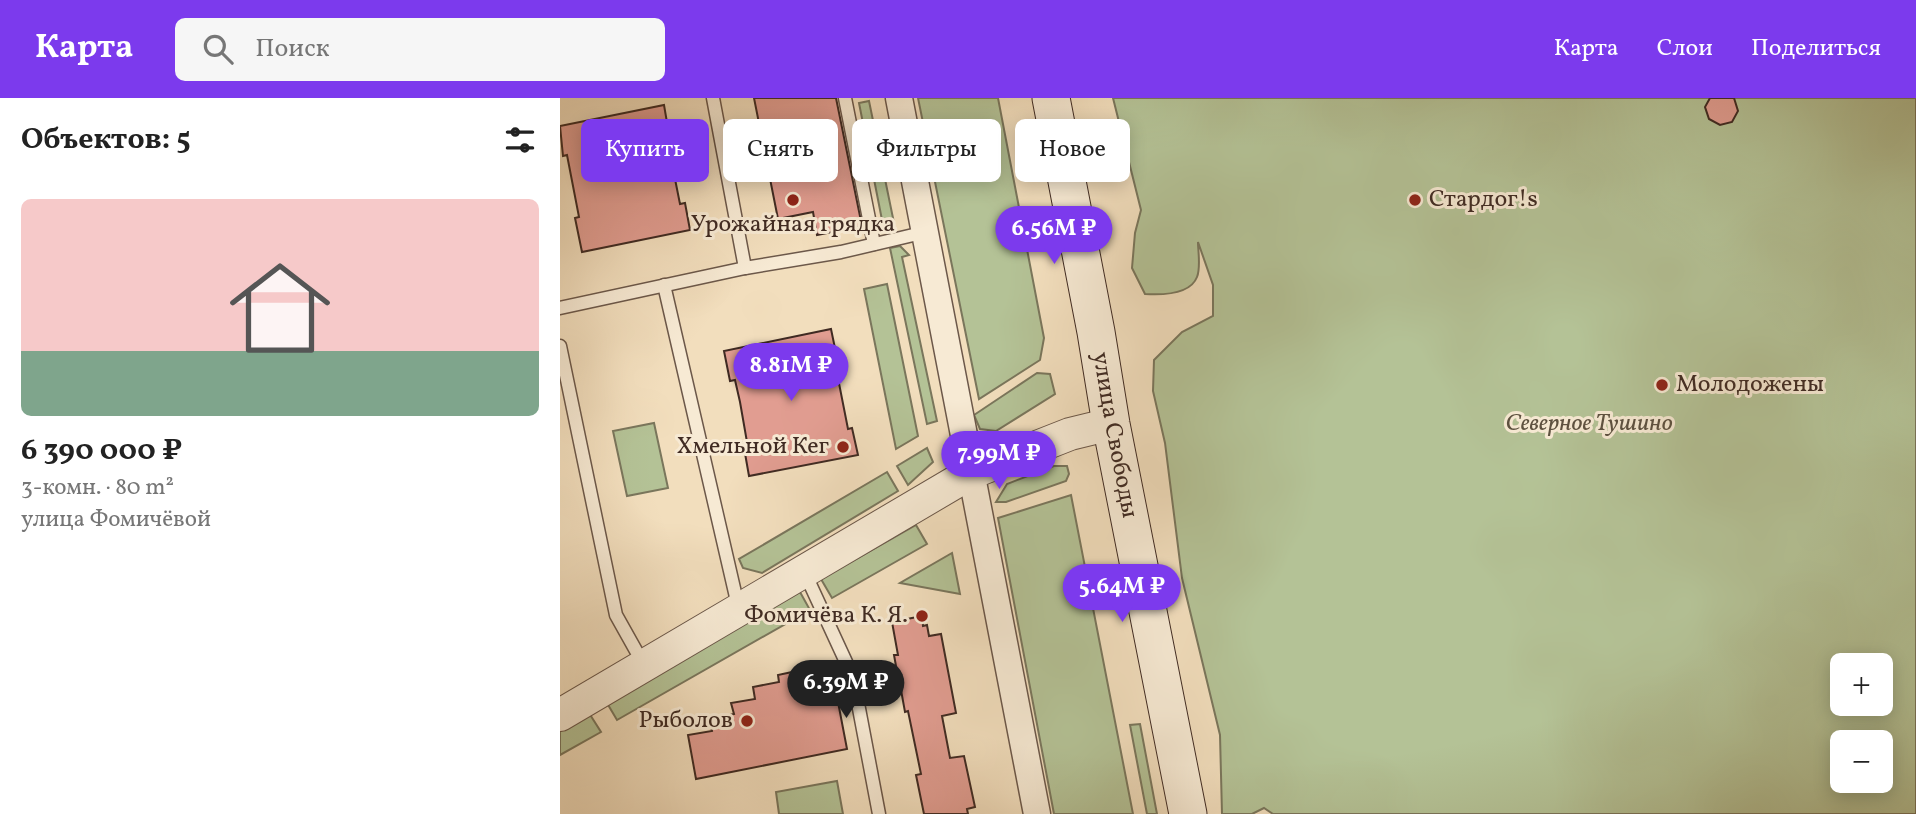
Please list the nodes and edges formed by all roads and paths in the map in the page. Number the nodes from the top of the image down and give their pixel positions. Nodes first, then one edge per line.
1 (713, 98) edge
2 (845, 98) edge
3 (899, 98) edge
4 (1051, 98) edge
5 (926, 232) junction
6 (874, 244) junction
7 (745, 268) junction
8 (664, 285) junction
9 (560, 308) edge
10 (560, 346) edge
11 (1111, 424) junction
12 (971, 473) junction
13 (804, 571) junction
14 (739, 610) junction
15 (644, 666) junction
16 (852, 675) dead end
17 (857, 698) dead end
18 (560, 715) edge
19 (879, 814) edge
20 (1037, 814) edge
21 (1188, 814) edge

1 - 7 lane
2 - 6 lane
3 - 5 street
4 - 11 main road, улица Свободы
5 - 6 lane
5 - 12 street
6 - 7 lane
7 - 8 lane
8 - 9 lane
8 - 14 lane
10 - 15 lane
11 - 12 street
11 - 21 main road, улица Свободы
12 - 13 street
12 - 20 street
13 - 14 street
13 - 16 lane
14 - 15 street
15 - 18 street
17 - 19 lane

